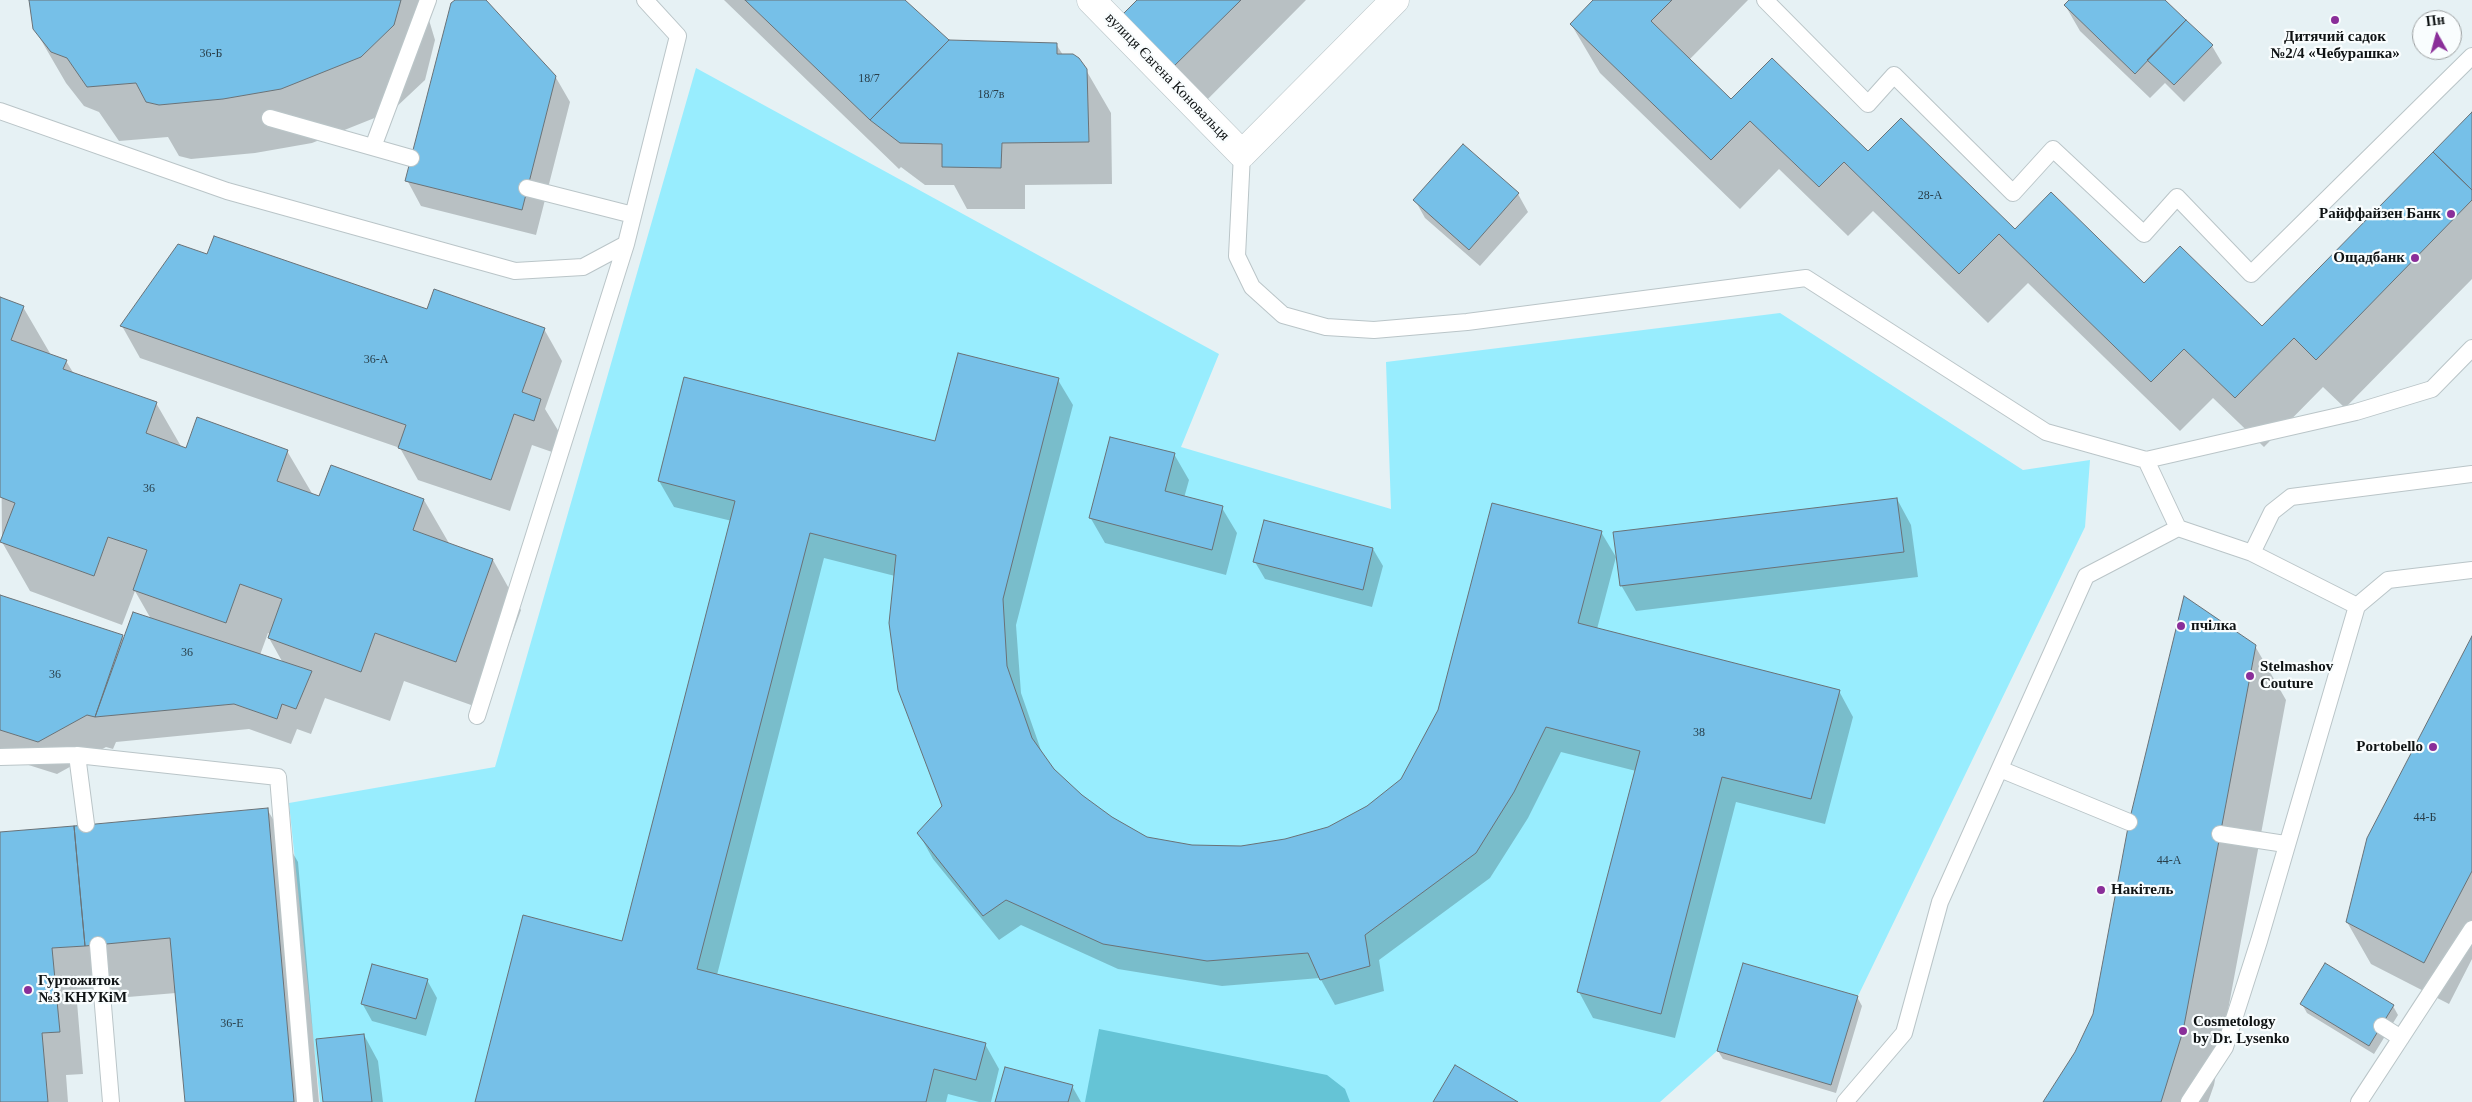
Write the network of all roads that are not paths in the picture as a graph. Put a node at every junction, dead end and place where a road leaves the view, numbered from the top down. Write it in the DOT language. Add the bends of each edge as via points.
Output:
graph roads {
  1 [pos="428,0"];
  2 [pos="645,0"];
  3 [pos="1092,0"];
  4 [pos="1395,0"];
  5 [pos="1764,0"];
  6 [pos="2472,56"];
  7 [pos="0,111"];
  8 [pos="270,118"];
  9 [pos="373,147"];
  10 [pos="1242,154"];
  11 [pos="411,158"];
  12 [pos="528,188"];
  13 [pos="633,215"];
  14 [pos="626,244"];
  15 [pos="2472,348"];
  16 [pos="2146,460"];
  17 [pos="2472,474"];
  18 [pos="2178,528"];
  19 [pos="2252,553"];
  20 [pos="2472,570"];
  21 [pos="2357,606"];
  22 [pos="477,716"];
  23 [pos="77,755"];
  24 [pos="0,757"];
  25 [pos="2000,769"];
  26 [pos="2129,822"];
  27 [pos="86,824"];
  28 [pos="2220,834"];
  29 [pos="2285,844"];
  30 [pos="2472,929"];
  31 [pos="98,945"];
  32 [pos="2382,1026"];
  33 [pos="2401,1038"];
  34 [pos="111,1102"];
  35 [pos="305,1102"];
  36 [pos="1845,1102"];
  37 [pos="2189,1102"];
  38 [pos="2359,1102"];
  1 -- 9 [label="lane"];
  2 -- 13 [label="lane" via="678,36"];
  3 -- 10 [label="street, вулиця Євгена Коновальця"];
  4 -- 10 [label="street"];
  5 -- 6 [label="lane" via="1868,104 1894,75 2013,193 2054,148 2144,234 2177,197 2251,274"];
  7 -- 14 [label="lane" via="227,191 515,271 583,267"];
  8 -- 9 [label="lane"];
  9 -- 11 [label="lane"];
  10 -- 16 [label="lane" via="1237,256 1252,287 1283,315 1326,327 1374,330 1467,322 1806,278 2046,432"];
  12 -- 13 [label="lane"];
  13 -- 14 [label="lane"];
  14 -- 22 [label="lane"];
  15 -- 16 [label="lane" via="2432,389 2356,412"];
  16 -- 18 [label="lane"];
  17 -- 19 [label="lane" via="2291,496 2272,512"];
  18 -- 19 [label="lane"];
  18 -- 25 [label="lane" via="2086,576"];
  19 -- 21 [label="lane"];
  20 -- 21 [label="lane" via="2388,580"];
  21 -- 29 [label="lane"];
  23 -- 24 [label="lane"];
  23 -- 27 [label="lane"];
  23 -- 35 [label="lane" via="278,777"];
  25 -- 26 [label="lane"];
  25 -- 36 [label="lane" via="1940,902 1904,1033"];
  28 -- 29 [label="lane"];
  29 -- 37 [label="lane" via="2259,941 2225,1047"];
  30 -- 33 [label="lane"];
  31 -- 34 [label="lane"];
  32 -- 33 [label="lane"];
  33 -- 38 [label="lane"];
}
